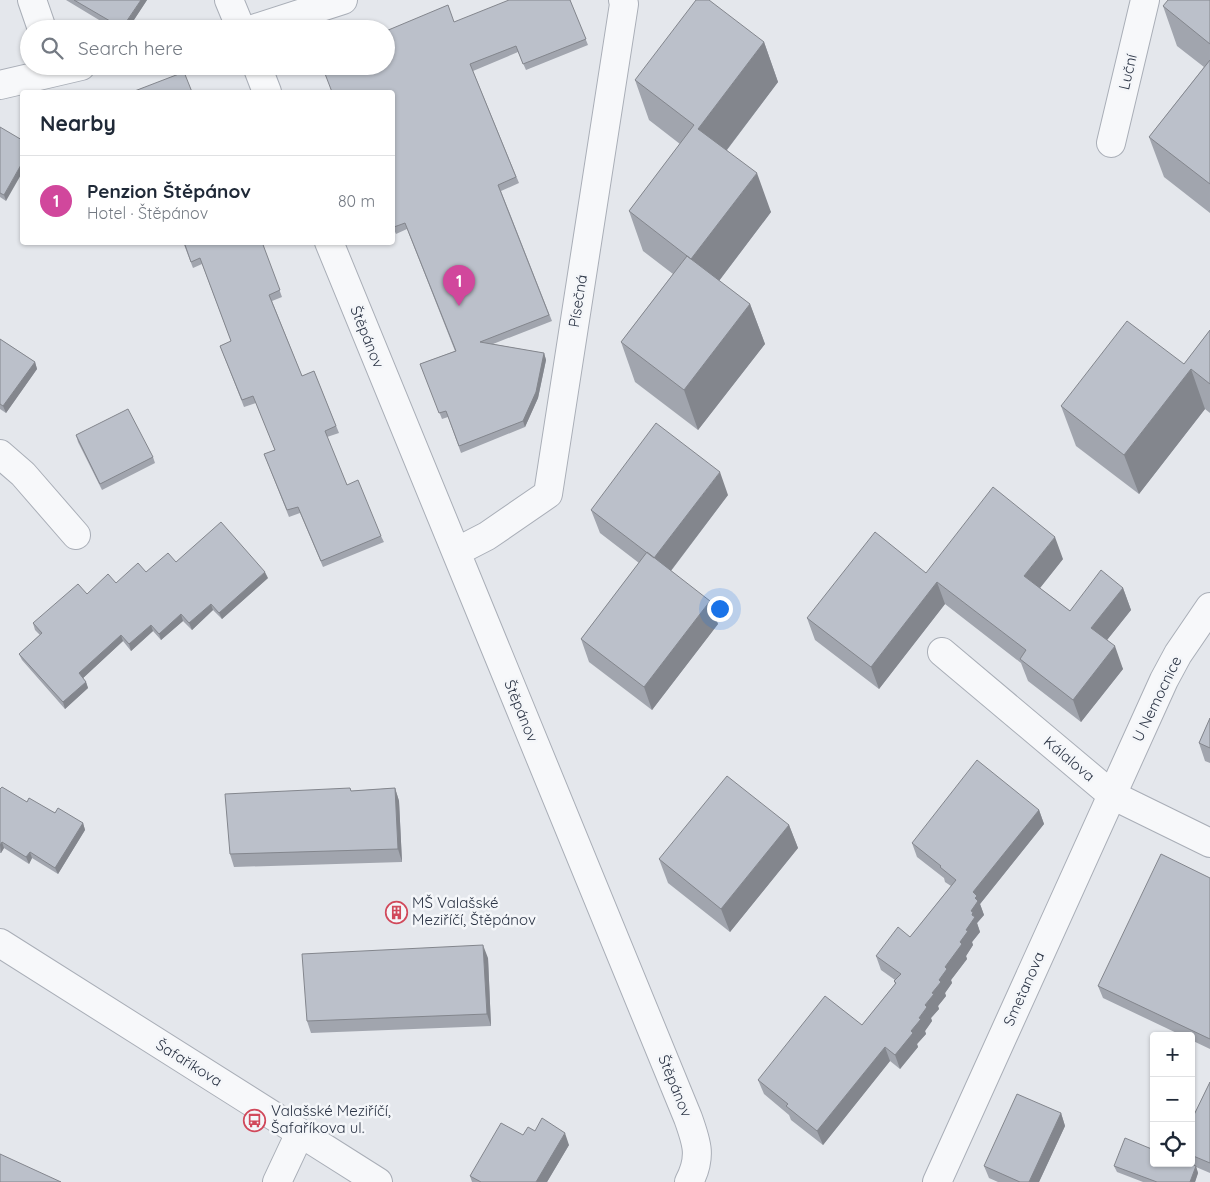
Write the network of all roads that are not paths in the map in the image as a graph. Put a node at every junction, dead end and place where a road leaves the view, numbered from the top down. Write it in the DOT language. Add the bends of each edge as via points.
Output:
graph roads {
  1 [pos="32,0"];
  2 [pos="229,0"];
  3 [pos="343,0"];
  4 [pos="623,0"];
  5 [pos="1145,0"];
  6 [pos="39,20"];
  7 [pos="237,20"];
  8 [pos="281,20"];
  9 [pos="32,75"];
  10 [pos="260,75"];
  11 [pos="0,84"];
  12 [pos="266,90"];
  13 [pos="1111,143"];
  14 [pos="330,245"];
  15 [pos="0,454"];
  16 [pos="76,535"];
  17 [pos="456,552"];
  18 [pos="1210,607"];
  19 [pos="942,652"];
  20 [pos="1112,796"];
  21 [pos="1210,843"];
  22 [pos="0,944"];
  23 [pos="300,1133"];
  24 [pos="276,1182"];
  25 [pos="378,1182"];
  26 [pos="689,1182"];
  27 [pos="937,1182"];
  1 -- 6 [label="street"];
  2 -- 7 [label="street"];
  3 -- 8 [label="street"];
  4 -- 17 [label="street, Písečná" via="548,494 487,536"];
  5 -- 13 [label="street, Luční"];
  9 -- 11 [label="street"];
  10 -- 12 [label="street"];
  14 -- 17 [label="street, Štěpánov"];
  15 -- 16 [label="street" via="23,474"];
  17 -- 26 [label="street, Štěpánov" via="694,1134 698,1156"];
  18 -- 20 [label="street, U Nemocnice" via="1164,680"];
  19 -- 20 [label="street, Kálalova"];
  20 -- 21 [label="street, Kálalova"];
  20 -- 27 [label="street, Smetanova"];
  22 -- 23 [label="street, Šafaříkova"];
  23 -- 24 [label="street"];
  23 -- 25 [label="street, Šafaříkova"];
}
